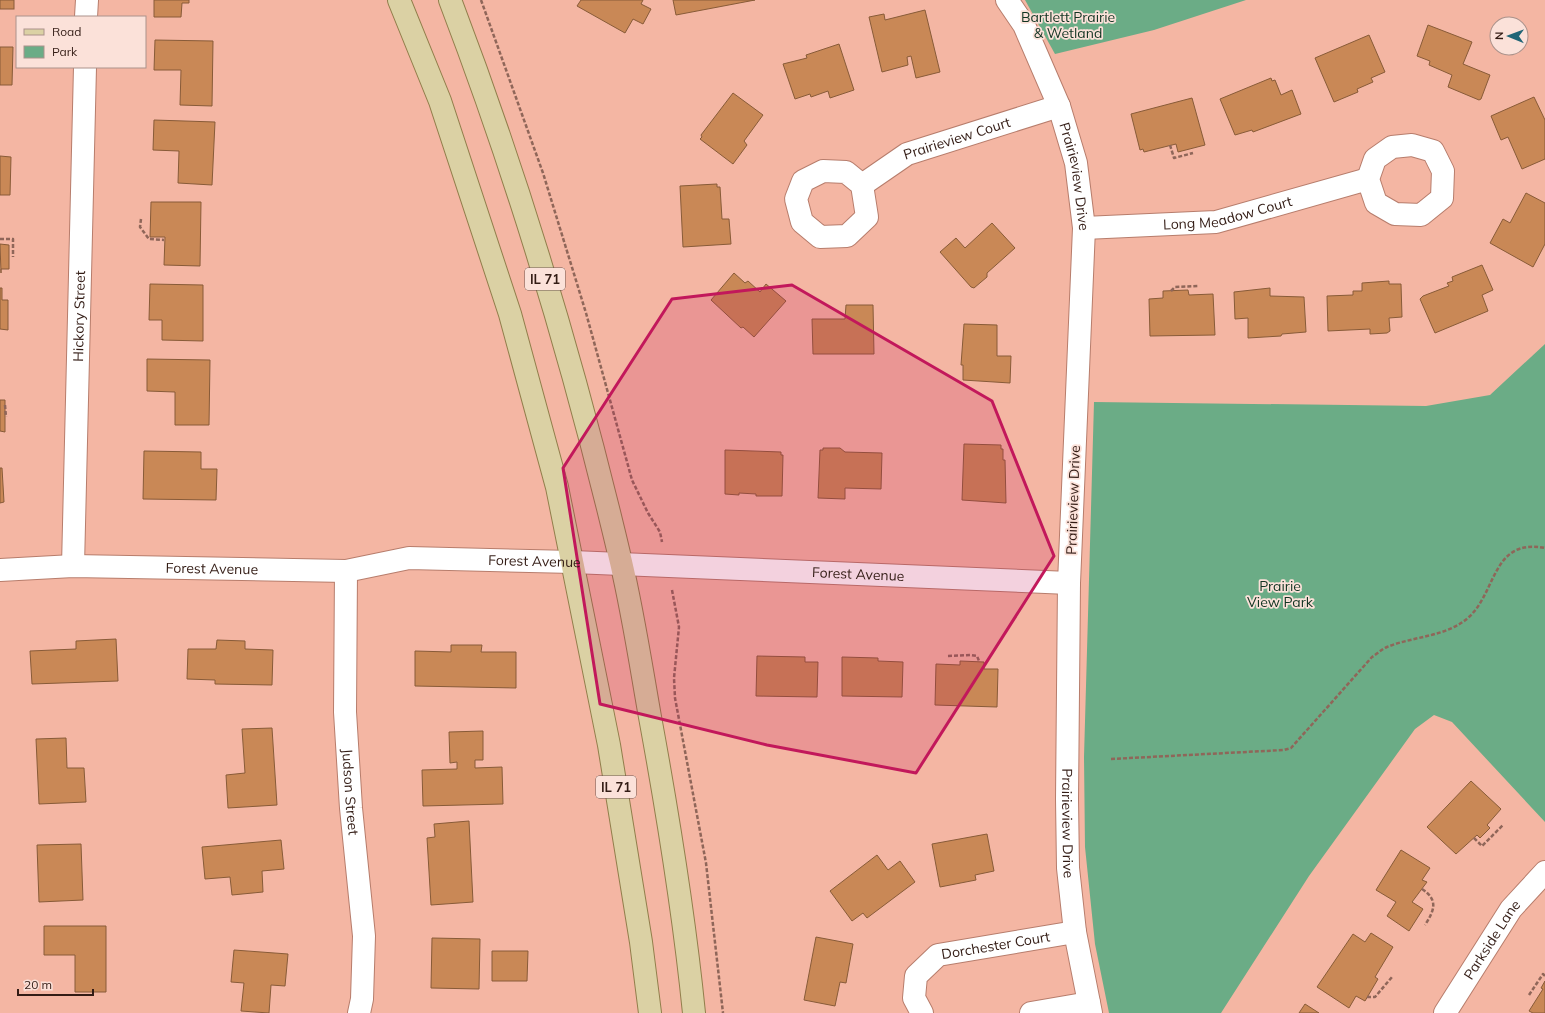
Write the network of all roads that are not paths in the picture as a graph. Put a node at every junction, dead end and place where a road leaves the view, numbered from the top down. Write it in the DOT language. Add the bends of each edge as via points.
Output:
graph roads {
  1 [pos="87,0"];
  2 [pos="399,0"];
  3 [pos="450,0"];
  4 [pos="1007,0"];
  5 [pos="86,16"];
  6 [pos="85,68"];
  7 [pos="1059,106"];
  8 [pos="1368,179"];
  9 [pos="862,185"];
  10 [pos="1084,228"];
  11 [pos="573,562"];
  12 [pos="622,564"];
  13 [pos="73,566"];
  14 [pos="0,570"];
  15 [pos="346,571"];
  16 [pos="1070,583"];
  17 [pos="1545,872"];
  18 [pos="1075,932"];
  19 [pos="1090,1008"];
  20 [pos="359,1013"];
  21 [pos="650,1013"];
  22 [pos="694,1013"];
  23 [pos="922,1013"];
  24 [pos="1031,1013"];
  25 [pos="1445,1013"];
  1 -- 5 [label="street"];
  2 -- 11 [label="main road, IL 71" via="440,101 510,314 557,487"];
  3 -- 12 [label="main road, IL 71" via="487,98 524,208 575,379"];
  4 -- 7 [label="street, Prairieview Drive" via="1024,25"];
  6 -- 13 [label="street, Hickory Street"];
  7 -- 9 [label="street, Prairieview Court" via="907,154"];
  7 -- 10 [label="street, Prairieview Drive" via="1076,163"];
  8 -- 10 [label="street, Long Meadow Court" via="1216,222"];
  10 -- 16 [label="street, Prairieview Drive"];
  11 -- 12 [label="street, Forest Avenue"];
  11 -- 15 [label="street, Forest Avenue" via="409,558"];
  11 -- 21 [label="main road, IL 71" via="609,745"];
  12 -- 16 [label="street, Forest Avenue"];
  12 -- 22 [label="main road, IL 71" via="666,806 689,960"];
  13 -- 14 [label="street, Forest Avenue"];
  13 -- 15 [label="street, Forest Avenue"];
  15 -- 20 [label="street, Judson Street" via="345,712 351,808 364,936 362,999"];
  16 -- 18 [label="street, Prairieview Drive" via="1067,799 1068,868"];
  17 -- 25 [label="street, Parkside Lane" via="1512,909"];
  18 -- 19 [label="street, Prairieview Drive"];
  18 -- 23 [label="street, Dorchester Court" via="938,955 916,976 914,998"];
  19 -- 24 [label="street"];
}
